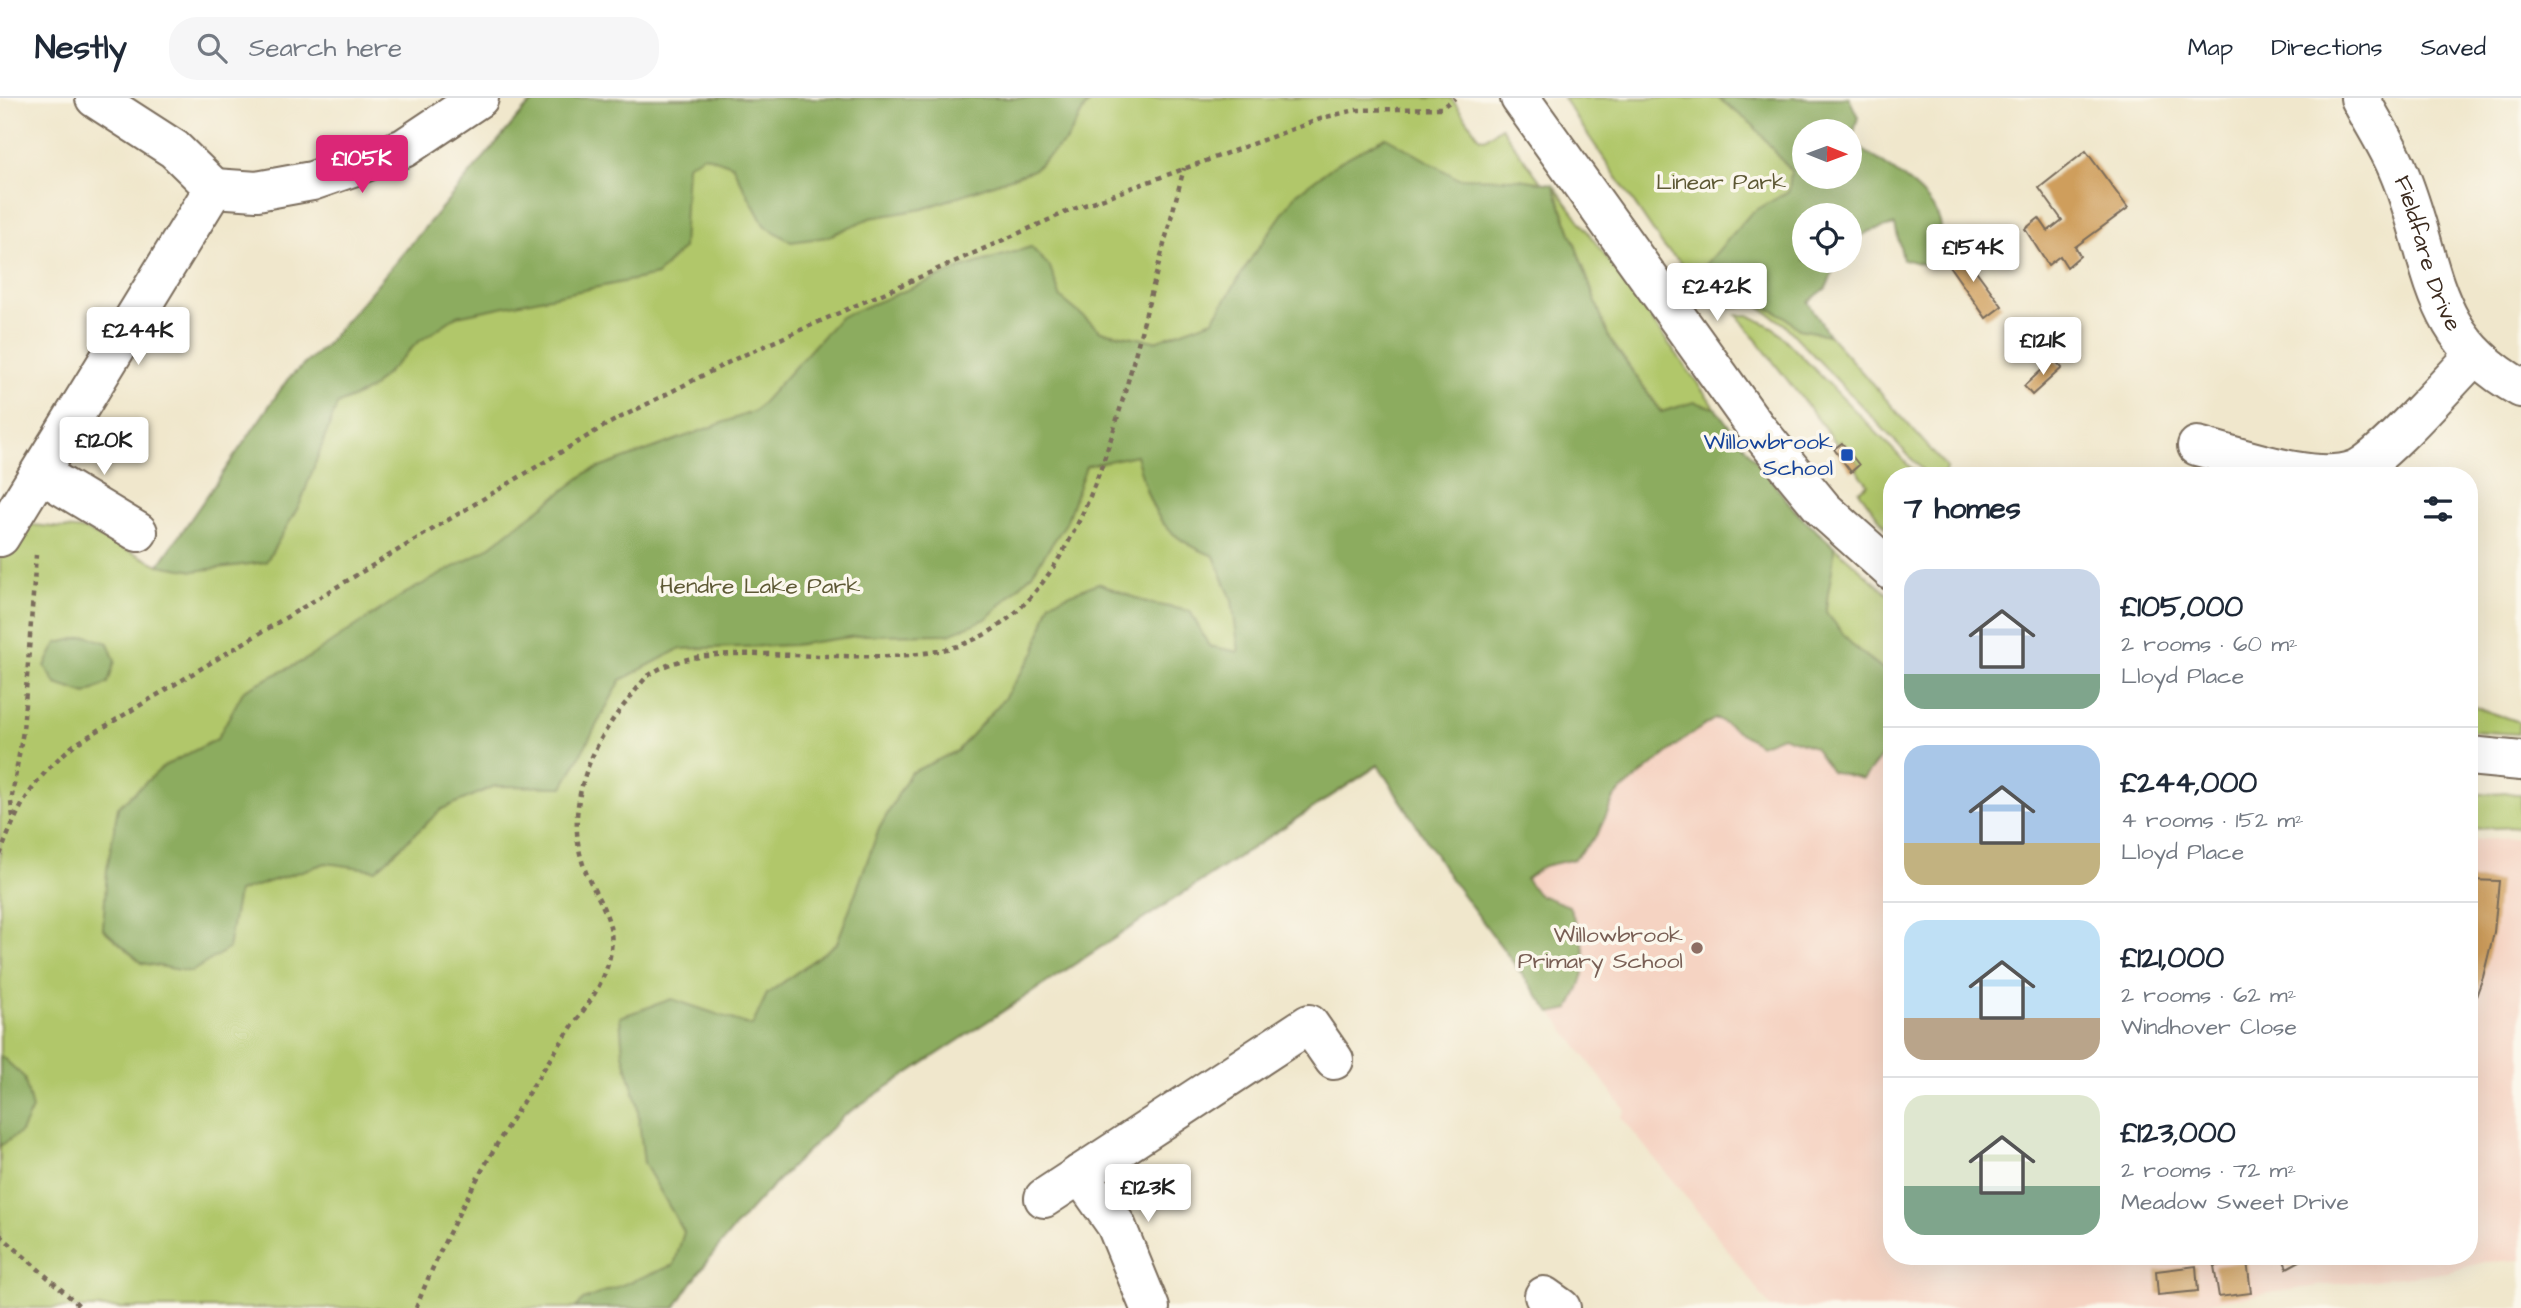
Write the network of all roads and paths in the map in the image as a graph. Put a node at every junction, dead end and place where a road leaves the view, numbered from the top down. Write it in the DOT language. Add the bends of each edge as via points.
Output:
graph roads {
  1 [pos="95,98"];
  2 [pos="479,98"];
  3 [pos="1455,98"];
  4 [pos="1520,98"];
  5 [pos="2360,98"];
  6 [pos="1184,167"];
  7 [pos="214,188"];
  8 [pos="2475,355"];
  9 [pos="2521,388"];
  10 [pos="2197,446"];
  11 [pos="2288,467"];
  12 [pos="2359,467"];
  13 [pos="40,473"];
  14 [pos="17,532"];
  15 [pos="138,532"];
  16 [pos="1883,563"];
  17 [pos="2478,757"];
  18 [pos="2521,761"];
  19 [pos="13,818"];
  20 [pos="0,855"];
  21 [pos="1335,1060"];
  22 [pos="1080,1174"];
  23 [pos="1044,1198"];
  24 [pos="0,1235"];
  25 [pos="82,1308"];
  26 [pos="416,1308"];
  27 [pos="1150,1308"];
  1 -- 7 [label="street" via="174,149"];
  2 -- 7 [label="street" via="404,149 312,181 257,191"];
  3 -- 6 [label="path" via="1441,108 1356,110 1326,117"];
  4 -- 16 [label="street" via="1787,467"];
  5 -- 8 [label="street, Fieldfare Drive" via="2398,169 2436,293"];
  6 -- 19 [label="path" via="1070,210 870,298 735,359 606,425 74,744 49,765"];
  6 -- 26 [label="path" via="1106,457 1072,536 1019,609 988,632 921,655 717,656 678,662 648,676 605,727 581,791 577,831 590,883 612,925 605,978 489,1158"];
  7 -- 13 [label="street"];
  8 -- 9 [label="street, Fieldfare Drive"];
  8 -- 12 [label="street"];
  10 -- 11 [label="street"];
  13 -- 14 [label="street"];
  13 -- 15 [label="street"];
  14 -- 19 [label="path" via="23,731 11,802"];
  17 -- 18 [label="street"];
  19 -- 20 [label="path"];
  21 -- 22 [label="street" via="1309,1024"];
  22 -- 23 [label="street"];
  22 -- 27 [label="street" via="1116,1225"];
  24 -- 25 [label="path"];
}
